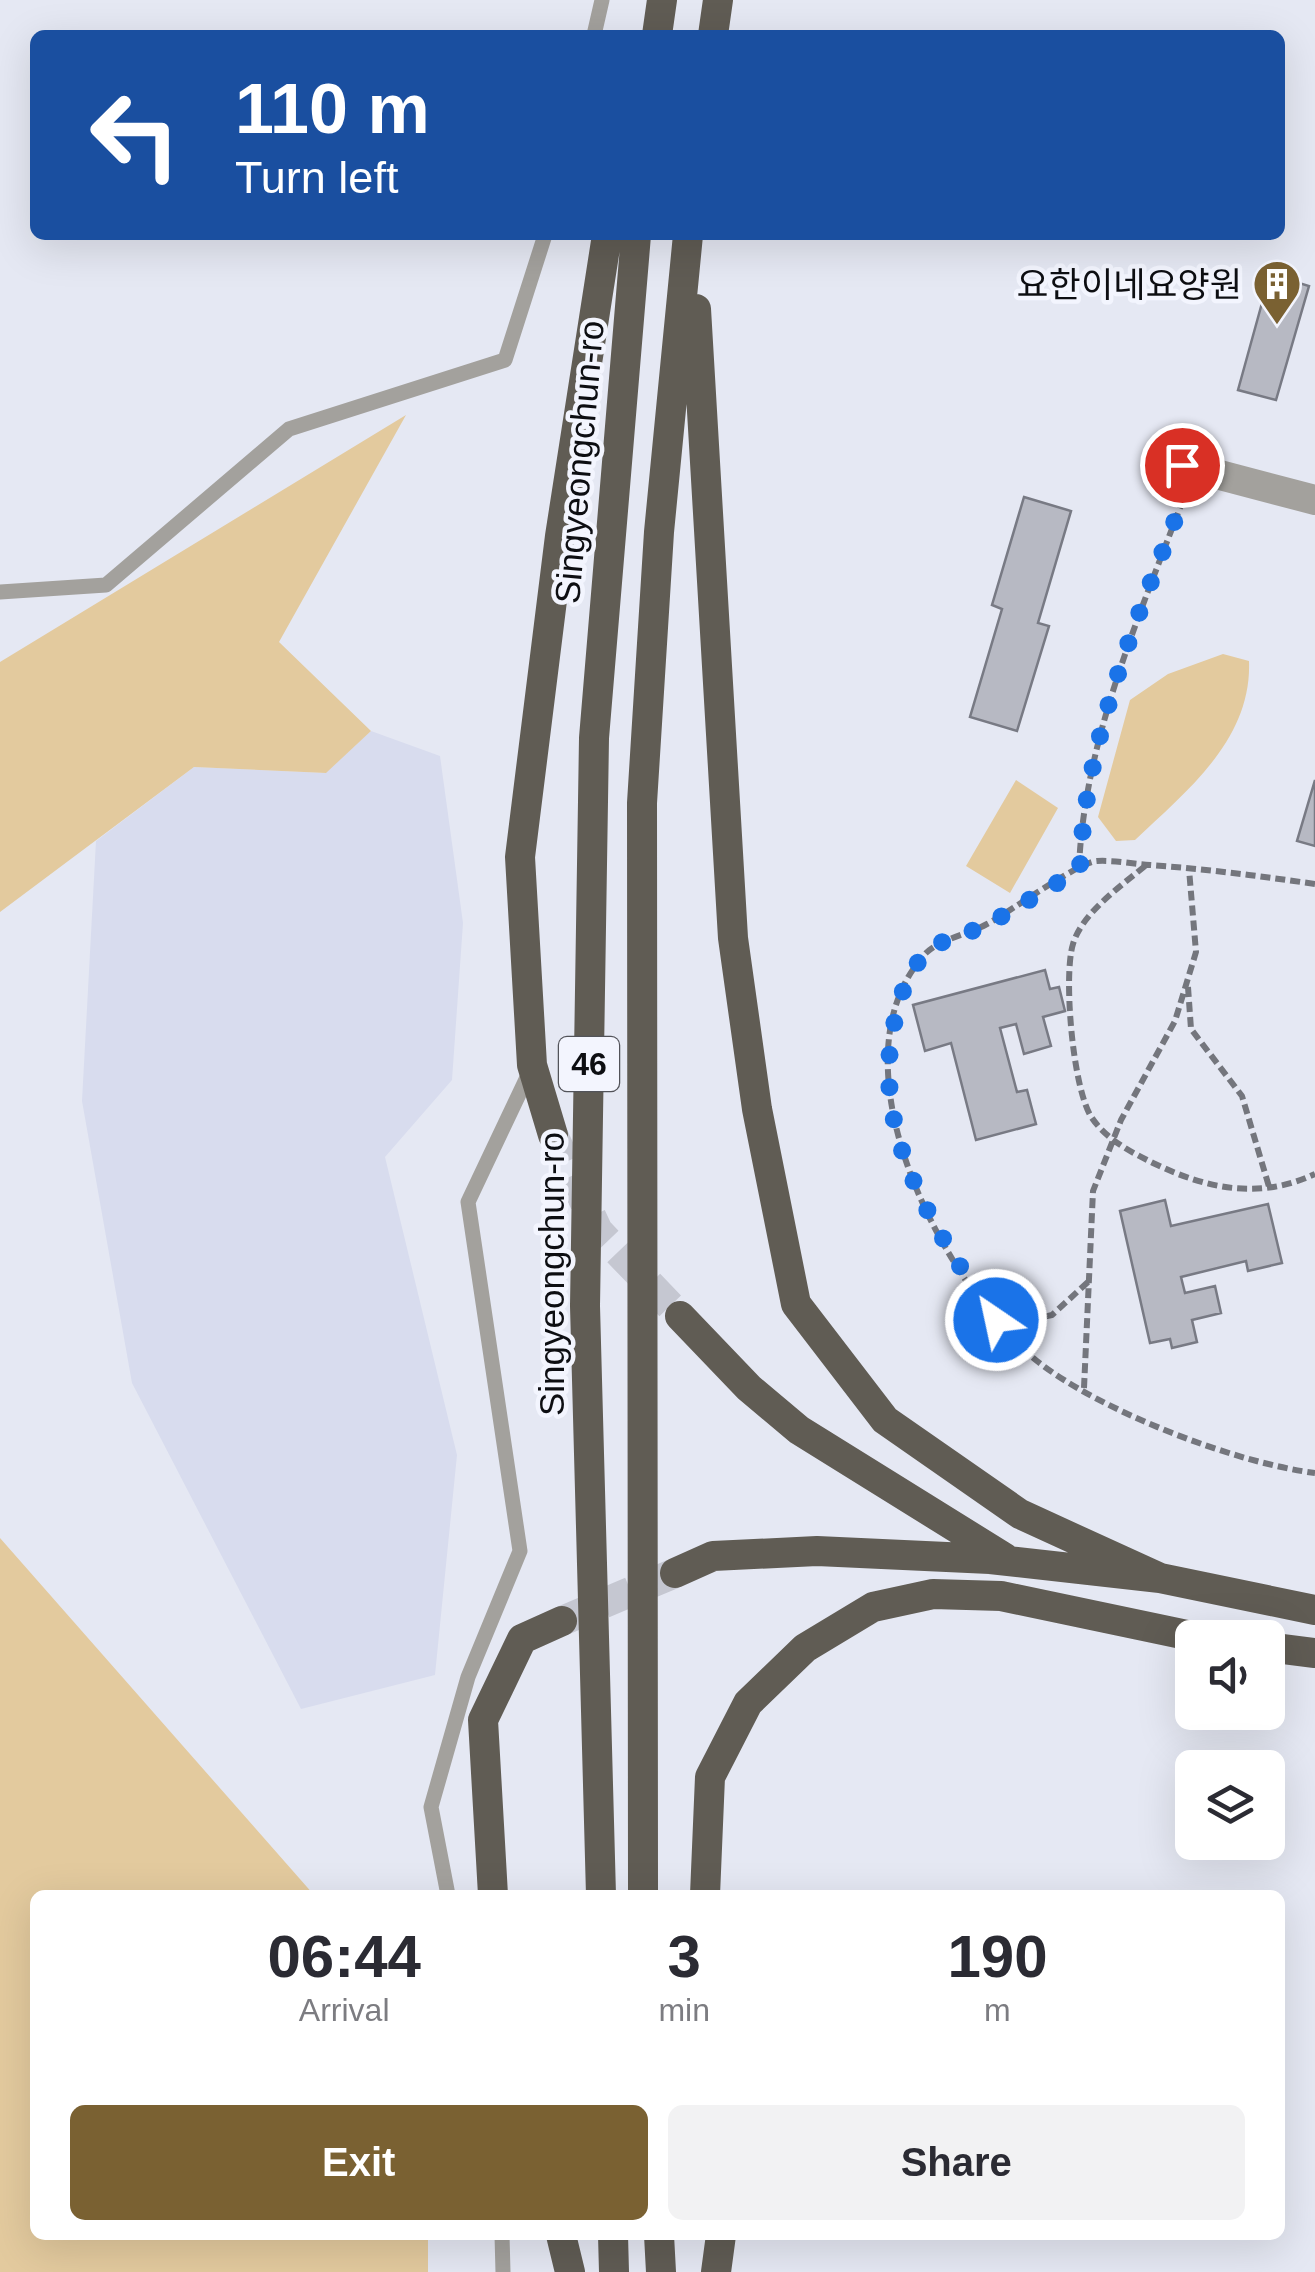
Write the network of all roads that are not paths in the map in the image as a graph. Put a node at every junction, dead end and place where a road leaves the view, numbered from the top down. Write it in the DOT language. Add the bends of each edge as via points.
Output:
graph roads {
  1 [pos="602,0"];
  2 [pos="718,0"];
  3 [pos="595,30"];
  4 [pos="714,30"];
  5 [pos="543,240"];
  6 [pos="605,240"];
  7 [pos="636,240"];
  8 [pos="689,240"];
  9 [pos="689,240"];
  10 [pos="1188,466"];
  11 [pos="1315,500"];
  12 [pos="0,592"];
  13 [pos="532,1065"];
  14 [pos="553,1135"];
  15 [pos="680,1316"];
  16 [pos="1011,1562"];
  17 [pos="675,1572"];
  18 [pos="1160,1578"];
  19 [pos="1315,1610"];
  20 [pos="562,1621"];
  21 [pos="1128,1621"];
  22 [pos="1175,1632"];
  23 [pos="1285,1649"];
  24 [pos="1315,1653"];
  25 [pos="447,1890"];
  26 [pos="493,1890"];
  27 [pos="602,1890"];
  28 [pos="643,1890"];
  29 [pos="706,1890"];
  30 [pos="502,2240"];
  31 [pos="563,2240"];
  32 [pos="613,2240"];
  33 [pos="659,2240"];
  34 [pos="720,2240"];
  35 [pos="503,2272"];
  36 [pos="570,2272"];
  37 [pos="614,2272"];
  38 [pos="661,2272"];
  39 [pos="716,2272"];
  1 -- 3 [label="lane"];
  2 -- 4 [label="highway"];
  5 -- 12 [label="lane" via="505,360 289,429 106,585"];
  6 -- 13 [label="highway" via="520,856"];
  7 -- 27 [label="highway, Singyeongchun-ro / 46" via="594,738 585,1306"];
  8 -- 18 [label="highway" via="733,938 756,1109 796,1304 885,1420 1020,1514"];
  9 -- 28 [label="highway, 46" via="642,803"];
  10 -- 11 [label="street"];
  13 -- 14 [label="highway"];
  13 -- 25 [label="lane" via="468,1202 520,1550 468,1678 431,1807"];
  15 -- 16 [label="highway" via="799,1430"];
  16 -- 17 [label="highway" via="817,1551 713,1556"];
  16 -- 18 [label="highway"];
  16 -- 21 [label="highway"];
  18 -- 19 [label="highway"];
  20 -- 26 [label="highway" via="522,1640 483,1720"];
  21 -- 22 [label="highway"];
  21 -- 29 [label="highway" via="1001,1596 933,1594 872,1607 805,1648 748,1703 710,1777"];
  23 -- 24 [label="highway"];
  30 -- 35 [label="lane"];
  31 -- 36 [label="highway"];
  32 -- 37 [label="highway"];
  33 -- 38 [label="highway"];
  34 -- 39 [label="highway"];
}
